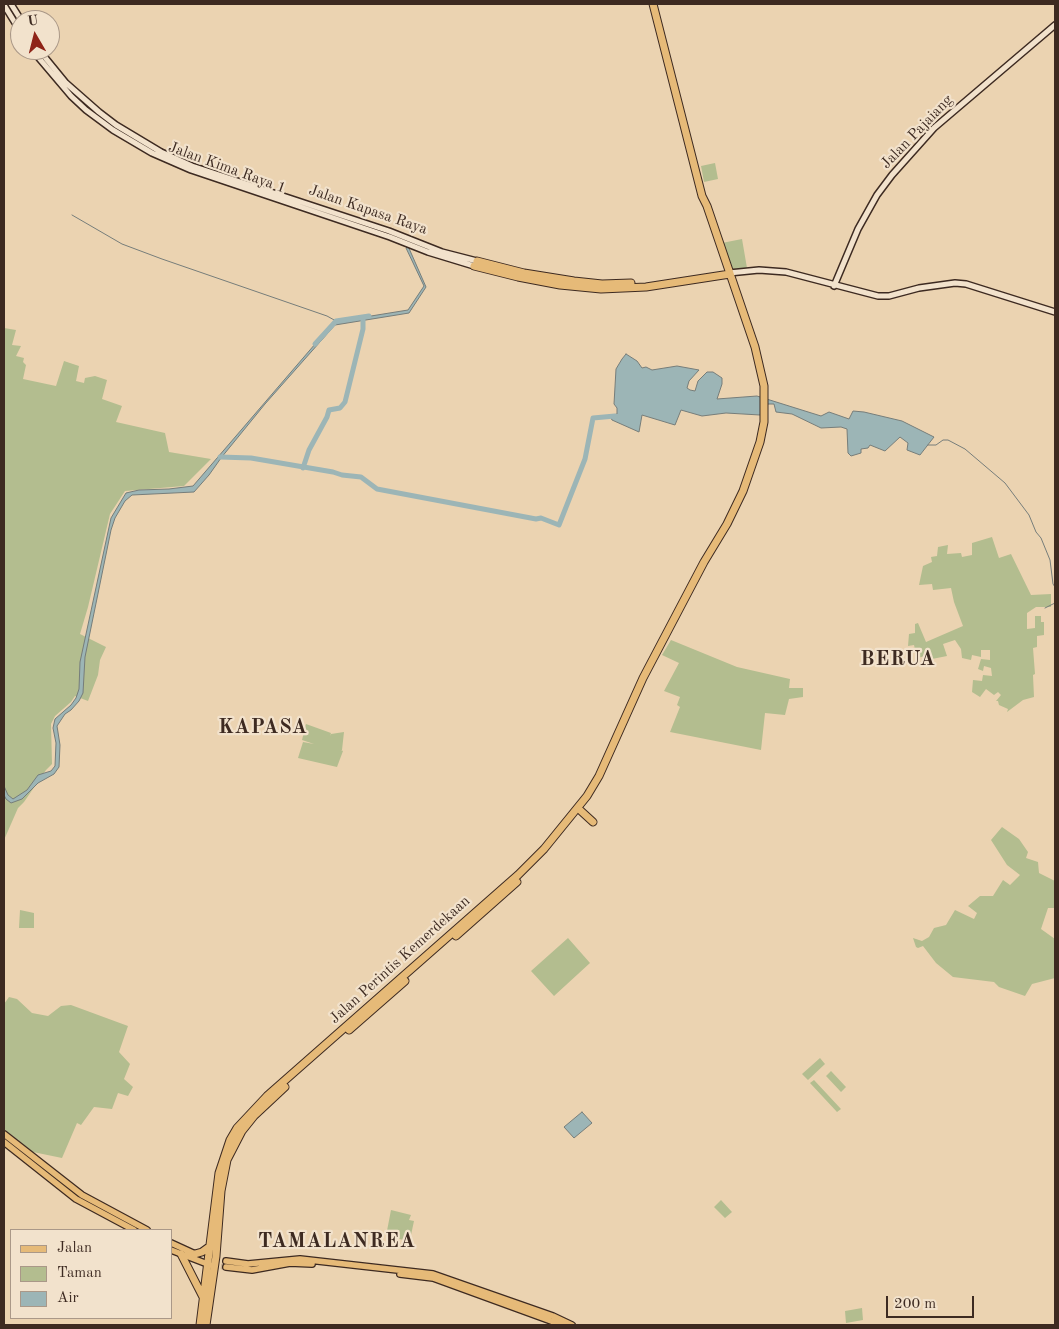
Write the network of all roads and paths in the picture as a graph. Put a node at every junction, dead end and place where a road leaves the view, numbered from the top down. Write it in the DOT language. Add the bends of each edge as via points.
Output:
graph roads {
  1 [pos="653,4"];
  2 [pos="1055,25"];
  3 [pos="40,60"];
  4 [pos="47,60"];
  5 [pos="388,234"];
  6 [pos="476,264"];
  7 [pos="727,273"];
  8 [pos="834,286"];
  9 [pos="1055,312"];
  10 [pos="669,629"];
  11 [pos="581,811"];
  12 [pos="594,822"];
  13 [pos="520,876"];
  14 [pos="316,1056"];
  15 [pos="4,1134"];
  16 [pos="4,1142"];
  17 [pos="132,1229"];
  18 [pos="145,1229"];
  19 [pos="172,1243"];
  20 [pos="209,1247"];
  21 [pos="172,1250"];
  22 [pos="180,1254"];
  23 [pos="195,1254"];
  24 [pos="211,1264"];
  25 [pos="204,1299"];
  26 [pos="503,1301"];
  27 [pos="200,1325"];
  28 [pos="206,1325"];
  29 [pos="562,1325"];
  30 [pos="572,1325"];
  1 -- 7 [label="highway, Jalan Perintis Kemerdekaan" via="703,199"];
  2 -- 8 [label="main road, Jalan Pajaiang" via="934,128 896,169 862,220"];
  3 -- 5 [label="main road, Jalan Kima Raya 1" via="86,110 152,153 191,170"];
  4 -- 5 [label="main road, Jalan Kapasa Raya" via="66,84 95,109 145,144 192,166"];
  5 -- 6 [label="main road, Jalan Kapasa Raya"];
  6 -- 7 [label="highway, Jalan Kapasa Raya" via="573,284 616,286 646,287"];
  7 -- 8 [label="main road" via="771,270"];
  7 -- 10 [label="highway, Jalan Perintis Kemerdekaan" via="763,380 763,430 733,512"];
  8 -- 9 [label="main road" via="882,296 959,283"];
  10 -- 11 [label="highway, Jalan Perintis Kemerdekaan" via="598,785"];
  10 -- 13 [label="highway, Jalan Perintis Kemerdekaan" via="634,696 592,790"];
  11 -- 12 [label="highway"];
  11 -- 13 [label="highway, Jalan Perintis Kemerdekaan"];
  13 -- 14 [label="highway, Jalan Perintis Kemerdekaan"];
  14 -- 20 [label="highway, Jalan Perintis Kemerdekaan" via="267,1096 230,1140 218,1173"];
  14 -- 24 [label="highway, Jalan Perintis Kemerdekaan" via="254,1116 232,1149 223,1175"];
  15 -- 18 [label="main road" via="82,1195"];
  16 -- 17 [label="main road" via="76,1199"];
  19 -- 23 [label="main road"];
  20 -- 23 [label="highway"];
  20 -- 24 [label="highway, Jalan Perintis Kemerdekaan"];
  21 -- 22 [label="main road"];
  22 -- 24 [label="main road"];
  22 -- 25 [label="highway"];
  24 -- 25 [label="highway, Jalan Perintis Kemerdekaan"];
  24 -- 26 [label="main road" via="225,1263 252,1270 300,1261 433,1278"];
  24 -- 28 [label="highway, Jalan Perintis Kemerdekaan"];
  25 -- 27 [label="highway, Jalan Perintis Kemerdekaan"];
  26 -- 29 [label="main road"];
  26 -- 30 [label="main road"];
}
